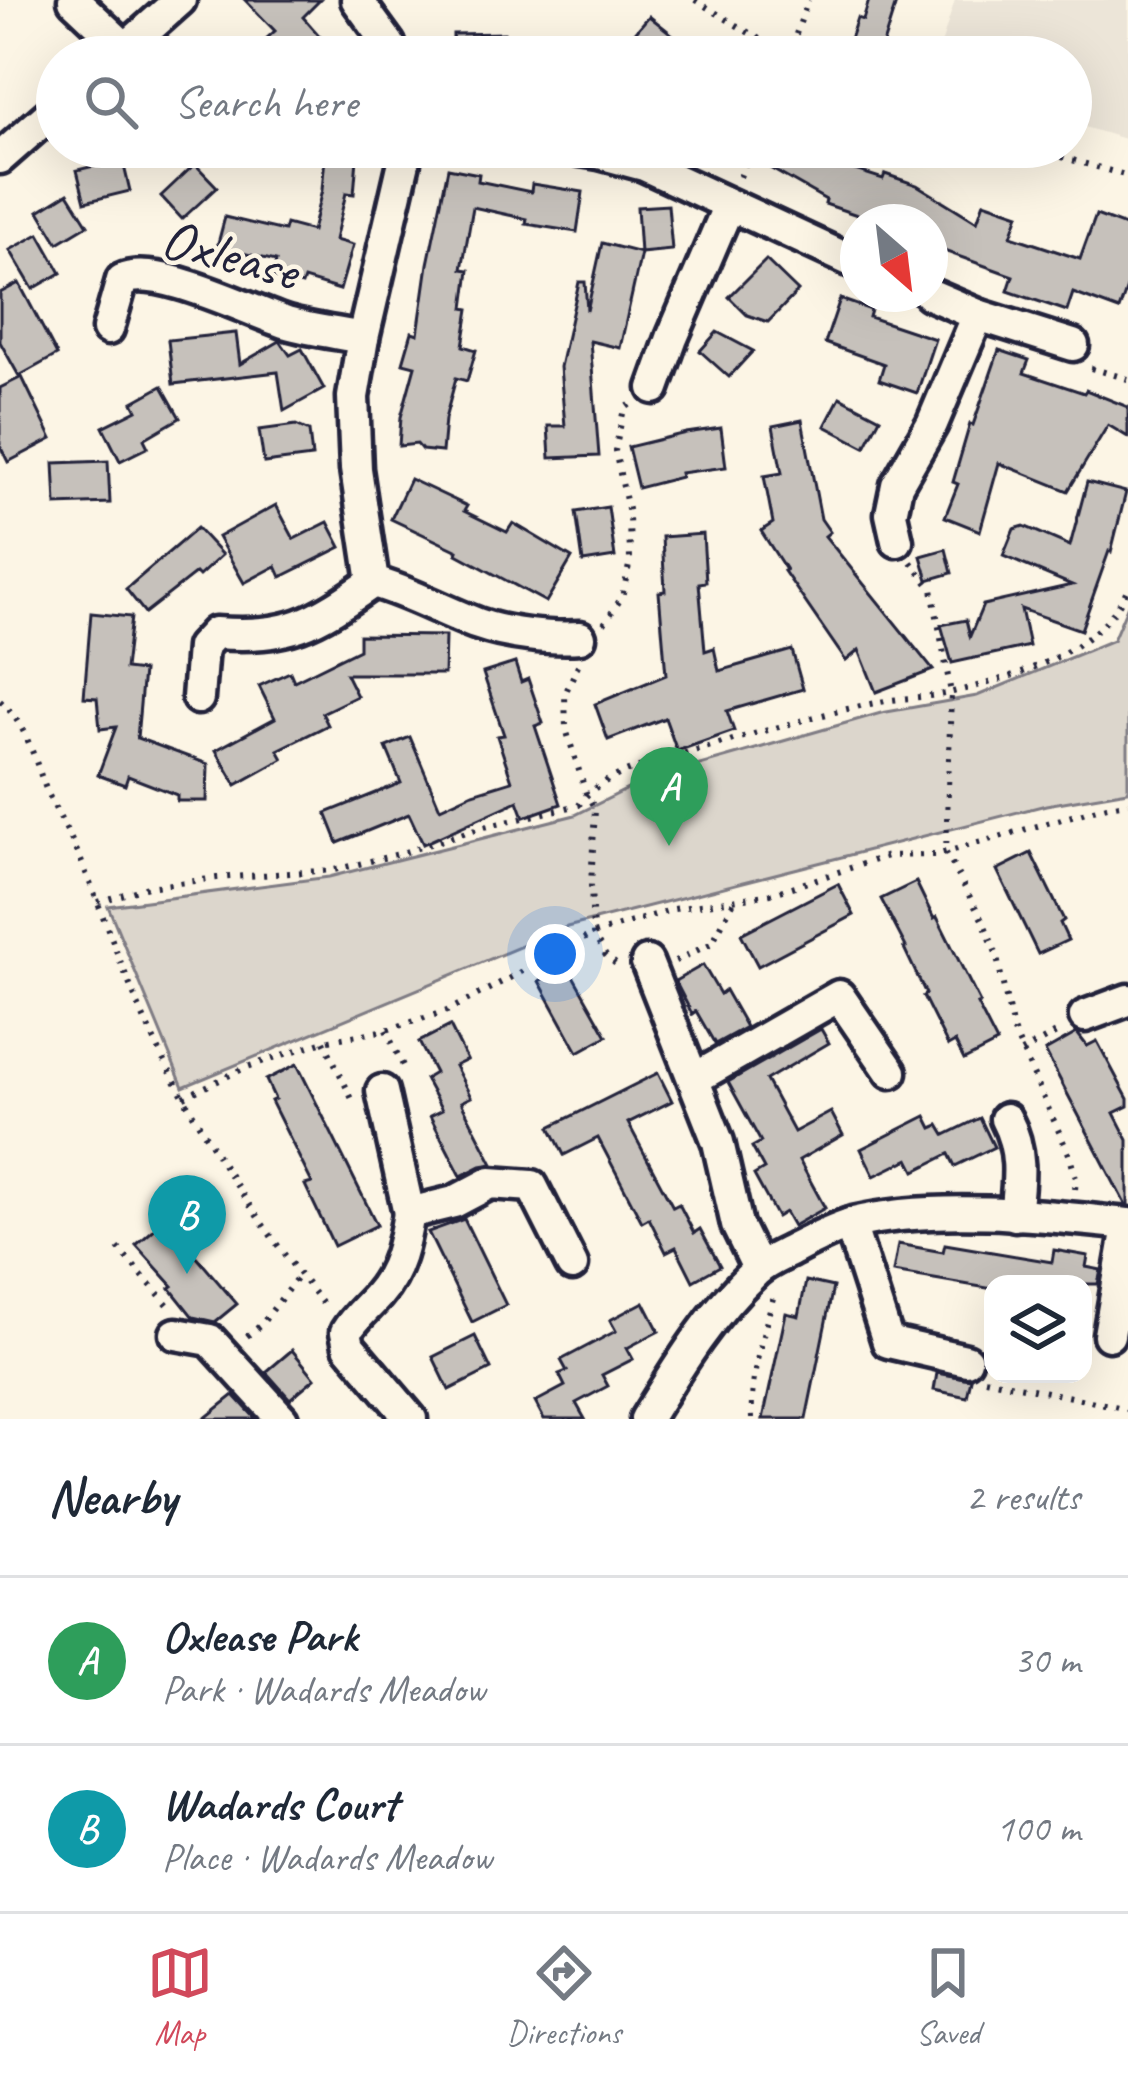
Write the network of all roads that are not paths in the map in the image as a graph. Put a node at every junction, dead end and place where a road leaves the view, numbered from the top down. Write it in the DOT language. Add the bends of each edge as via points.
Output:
graph roads {
  1 [pos="74,0"];
  2 [pos="180,0"];
  3 [pos="357,0"];
  4 [pos="106,36"];
  5 [pos="140,36"];
  6 [pos="382,36"];
  7 [pos="36,127"];
  8 [pos="0,158"];
  9 [pos="403,168"];
  10 [pos="650,168"];
  11 [pos="729,205"];
  12 [pos="840,256"];
  13 [pos="948,302"];
  14 [pos="978,315"];
  15 [pos="108,329"];
  16 [pos="363,338"];
  17 [pos="1073,345"];
  18 [pos="654,388"];
  19 [pos="897,542"];
  20 [pos="374,582"];
  21 [pos="587,642"];
  22 [pos="198,698"];
  23 [pos="647,962"];
  24 [pos="1128,1000"];
  25 [pos="1085,1016"];
  26 [pos="891,1072"];
  27 [pos="694,1079"];
  28 [pos="382,1091"];
  29 [pos="1006,1119"];
  30 [pos="409,1213"];
  31 [pos="1015,1215"];
  32 [pos="850,1224"];
  33 [pos="1128,1225"];
  34 [pos="572,1265"];
  35 [pos="758,1268"];
  36 [pos="176,1334"];
  37 [pos="1109,1335"];
  38 [pos="966,1360"];
  39 [pos="401,1416"];
  40 [pos="282,1419"];
  41 [pos="646,1419"];
  1 -- 4 [label="street"];
  2 -- 5 [label="street"];
  3 -- 6 [label="street"];
  7 -- 8 [label="street"];
  9 -- 16 [label="street, Oxlease"];
  10 -- 11 [label="street"];
  11 -- 12 [label="street"];
  11 -- 18 [label="street"];
  13 -- 14 [label="street"];
  14 -- 17 [label="street"];
  14 -- 19 [label="street" via="897,485"];
  15 -- 16 [label="street, Oxlease" via="122,280 141,276"];
  16 -- 20 [label="street, Oxlease" via="353,397 356,469"];
  20 -- 21 [label="street" via="500,630"];
  20 -- 22 [label="street" via="294,629 215,633 202,647"];
  23 -- 27 [label="street"];
  24 -- 25 [label="street"];
  26 -- 27 [label="street" via="839,996"];
  27 -- 35 [label="street" via="737,1225"];
  28 -- 30 [label="street"];
  29 -- 31 [label="street" via="1020,1160"];
  30 -- 34 [label="street" via="490,1183 532,1186"];
  30 -- 39 [label="street" via="402,1255 346,1332"];
  31 -- 32 [label="street"];
  31 -- 33 [label="street"];
  32 -- 35 [label="street"];
  32 -- 38 [label="street" via="888,1342"];
  33 -- 37 [label="street"];
  35 -- 41 [label="street" via="696,1338"];
  36 -- 40 [label="street" via="210,1340"];
}
